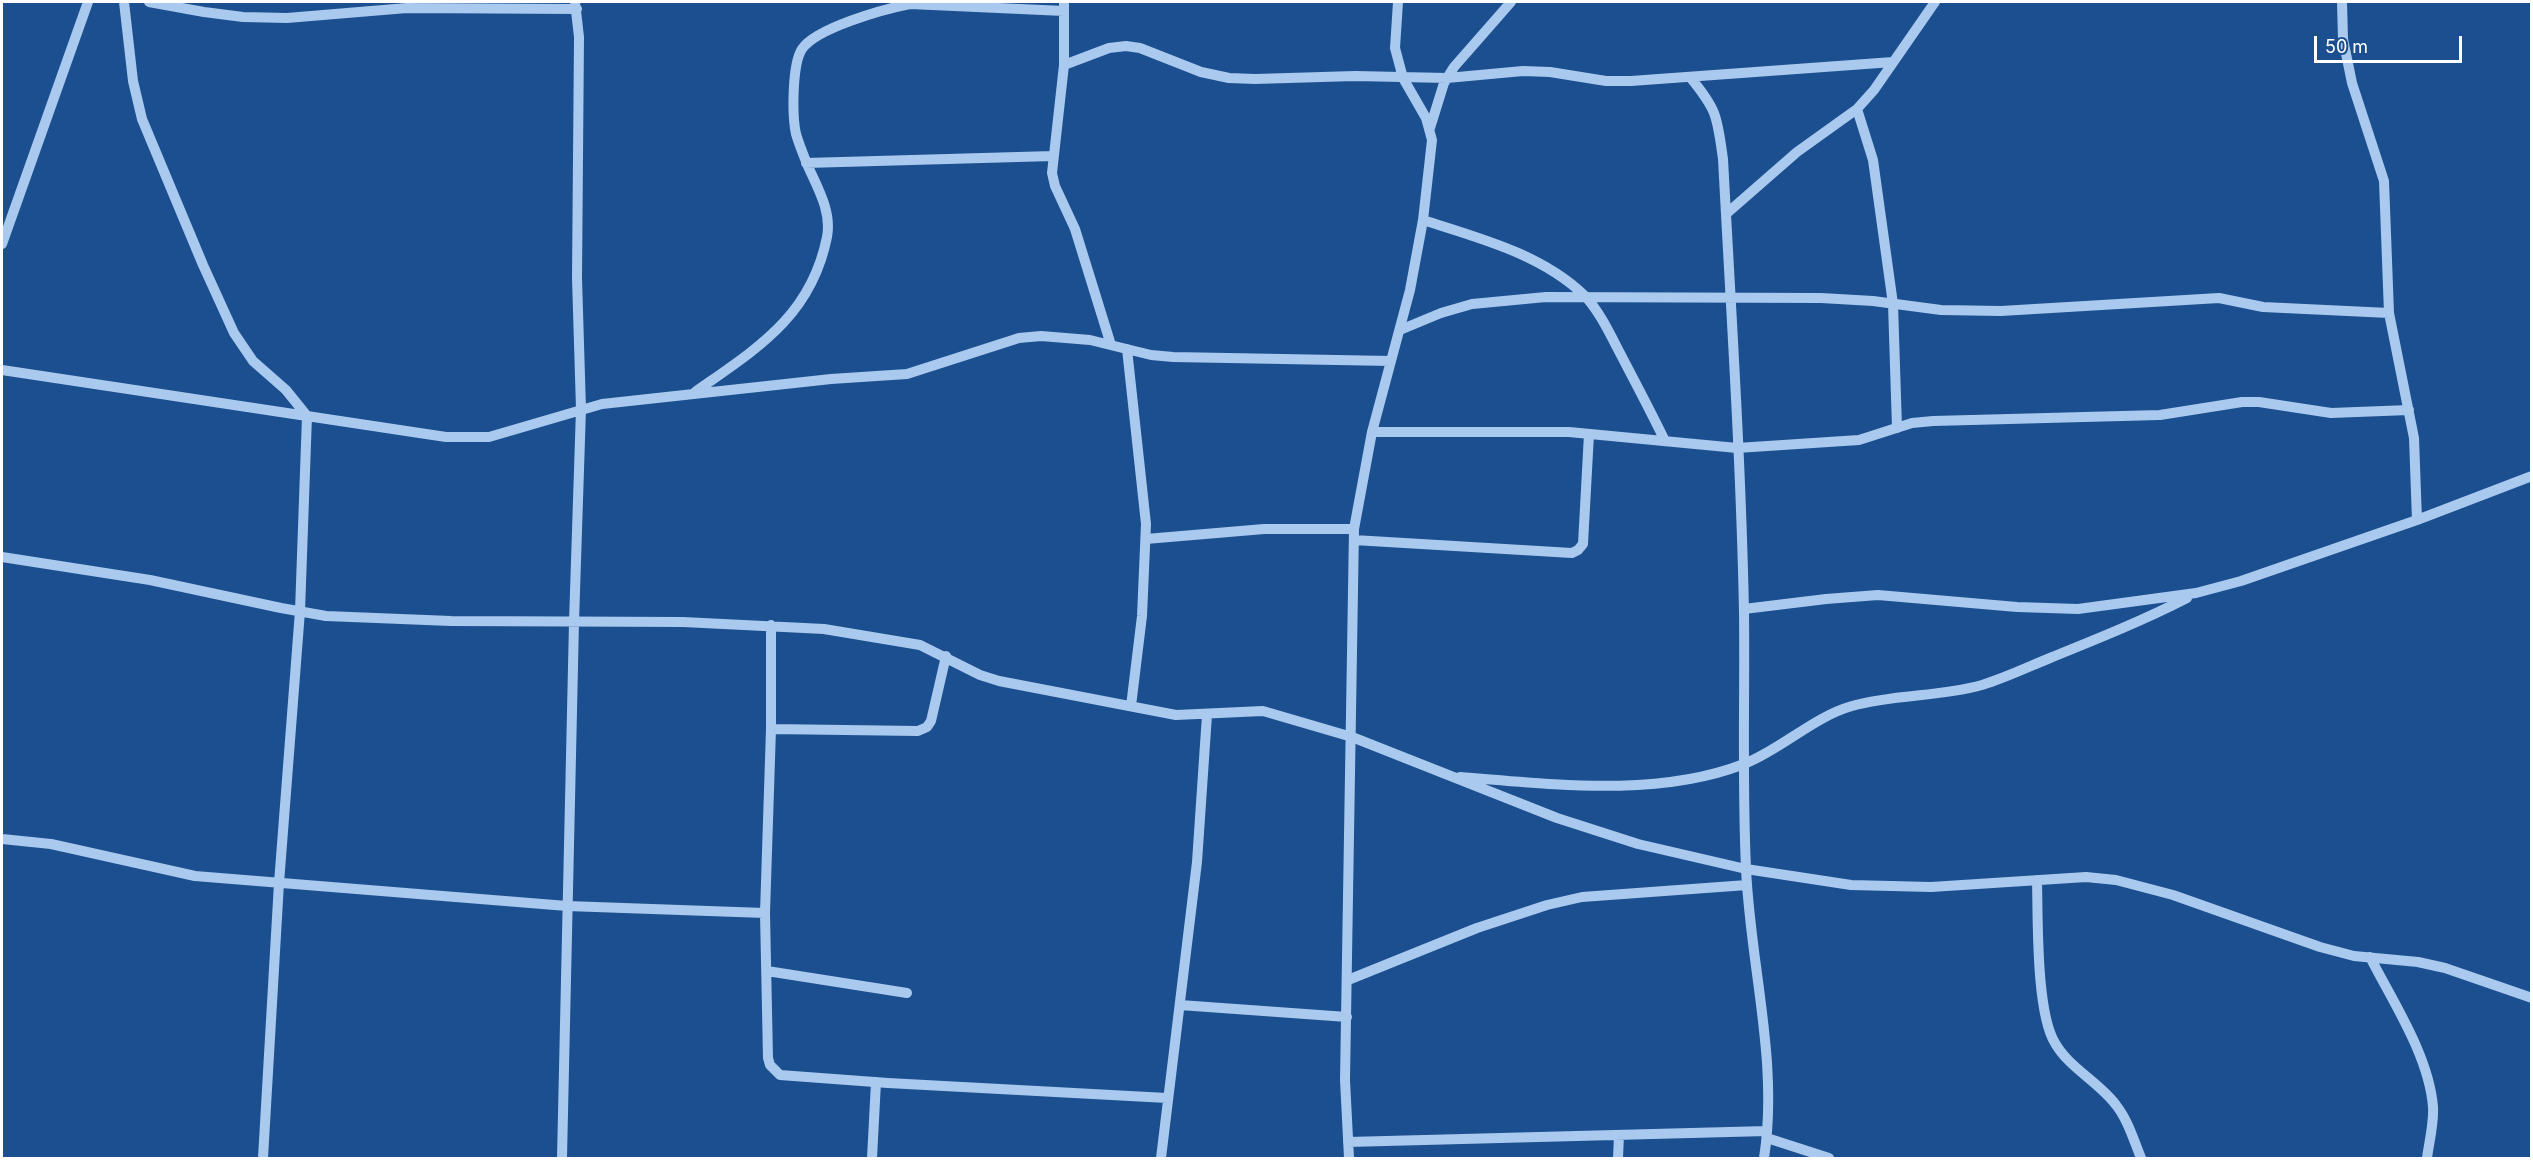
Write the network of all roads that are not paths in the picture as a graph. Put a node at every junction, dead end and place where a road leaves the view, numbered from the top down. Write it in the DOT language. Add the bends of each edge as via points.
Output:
graph roads {
  1 [pos="88,2"];
  2 [pos="124,2"];
  3 [pos="149,2"];
  4 [pos="1398,2"];
  5 [pos="1511,2"];
  6 [pos="1935,2"];
  7 [pos="2342,2"];
  8 [pos="576,5"];
  9 [pos="1064,6"];
  10 [pos="1893,62"];
  11 [pos="1064,65"];
  12 [pos="1690,77"];
  13 [pos="1403,78"];
  14 [pos="1447,78"];
  15 [pos="1857,109"];
  16 [pos="1430,128"];
  17 [pos="1053,156"];
  18 [pos="806,163"];
  19 [pos="1726,214"];
  20 [pos="1424,220"];
  21 [pos="2,244"];
  22 [pos="1586,297"];
  23 [pos="1731,298"];
  24 [pos="1893,304"];
  25 [pos="2389,313"];
  26 [pos="1400,330"];
  27 [pos="1111,345"];
  28 [pos="1126,349"];
  29 [pos="1391,362"];
  30 [pos="2,370"];
  31 [pos="692,394"];
  32 [pos="581,409"];
  33 [pos="2409,410"];
  34 [pos="307,416"];
  35 [pos="1897,428"];
  36 [pos="1372,432"];
  37 [pos="1589,434"];
  38 [pos="1665,441"];
  39 [pos="1737,448"];
  40 [pos="2532,476"];
  41 [pos="2417,520"];
  42 [pos="1354,535"];
  43 [pos="1146,539"];
  44 [pos="2,557"];
  45 [pos="2196,593"];
  46 [pos="1744,609"];
  47 [pos="300,611"];
  48 [pos="574,622"];
  49 [pos="771,625"];
  50 [pos="946,656"];
  51 [pos="1131,706"];
  52 [pos="1207,715"];
  53 [pos="771,729"];
  54 [pos="1352,737"];
  55 [pos="1746,763"];
  56 [pos="1449,776"];
  57 [pos="2,839"];
  58 [pos="1746,869"];
  59 [pos="2037,880"];
  60 [pos="279,883"];
  61 [pos="1747,885"];
  62 [pos="567,906"];
  63 [pos="765,913"];
  64 [pos="2370,957"];
  65 [pos="767,971"];
  66 [pos="1348,980"];
  67 [pos="907,993"];
  68 [pos="2532,998"];
  69 [pos="1180,1005"];
  70 [pos="1347,1017"];
  71 [pos="876,1082"];
  72 [pos="1167,1098"];
  73 [pos="1767,1134"];
  74 [pos="1619,1135"];
  75 [pos="1348,1142"];
  76 [pos="263,1158"];
  77 [pos="562,1158"];
  78 [pos="872,1158"];
  79 [pos="1161,1158"];
  80 [pos="1348,1158"];
  81 [pos="1618,1158"];
  82 [pos="1764,1158"];
  83 [pos="1829,1158"];
  84 [pos="2142,1158"];
  85 [pos="2427,1158"];
  1 -- 21 [label="street"];
  2 -- 34 [label="street" via="133,81 142,119 203,265 234,333 252,361 286,390"];
  3 -- 8 [label="street" via="243,17 287,18 408,8"];
  4 -- 13 [label="street" via="1395,48"];
  5 -- 14 [label="street"];
  6 -- 10 [label="street"];
  7 -- 25 [label="street" via="2343,39 2352,83 2384,181"];
  8 -- 32 [label="street"];
  9 -- 11 [label="street"];
  9 -- 18 [label="street" via="910,4 885,8 814,36 797,57 794,98 796,132"];
  10 -- 12 [label="street"];
  10 -- 15 [label="street"];
  11 -- 13 [label="street" via="1109,48 1126,46 1229,78"];
  11 -- 17 [label="street"];
  12 -- 14 [label="street" via="1606,81 1523,71"];
  12 -- 19 [label="street" via="1717,115"];
  13 -- 14 [label="street"];
  13 -- 16 [label="street"];
  14 -- 16 [label="street"];
  15 -- 19 [label="street" via="1797,153"];
  15 -- 24 [label="street" via="1873,160"];
  16 -- 20 [label="street"];
  17 -- 18 [label="street"];
  17 -- 27 [label="street" via="1055,186 1075,229"];
  18 -- 31 [label="street" via="827,213 827,236 801,301 782,327"];
  19 -- 23 [label="street"];
  20 -- 22 [label="street" via="1540,264"];
  20 -- 26 [label="street"];
  22 -- 23 [label="street"];
  22 -- 26 [label="street" via="1472,304"];
  22 -- 38 [label="street"];
  23 -- 24 [label="street" via="1821,298"];
  23 -- 39 [label="street"];
  24 -- 25 [label="street" via="2001,311 2219,298 2263,307"];
  24 -- 35 [label="street"];
  25 -- 33 [label="street"];
  26 -- 29 [label="street"];
  27 -- 28 [label="street"];
  27 -- 31 [label="street" via="1051,337 1020,338 907,374 831,378"];
  28 -- 29 [label="street" via="1173,357"];
  28 -- 43 [label="street"];
  29 -- 36 [label="street"];
  30 -- 34 [label="street"];
  31 -- 32 [label="street"];
  32 -- 34 [label="street" via="470,438"];
  32 -- 48 [label="street"];
  33 -- 35 [label="street" via="2331,413 2242,402 2160,415 1933,421"];
  33 -- 41 [label="street"];
  34 -- 47 [label="street"];
  35 -- 39 [label="street" via="1859,440"];
  36 -- 37 [label="street"];
  36 -- 42 [label="street"];
  37 -- 38 [label="street"];
  37 -- 42 [label="street" via="1583,543 1572,553"];
  38 -- 39 [label="street"];
  39 -- 46 [label="street"];
  40 -- 41 [label="street"];
  41 -- 45 [label="street"];
  42 -- 43 [label="street" via="1264,529"];
  42 -- 54 [label="street"];
  43 -- 51 [label="street"];
  44 -- 47 [label="street" via="150,580"];
  45 -- 46 [label="street" via="2078,609 1878,595"];
  45 -- 55 [label="street" via="2139,622 1984,684 1943,694 1848,707"];
  46 -- 55 [label="street"];
  47 -- 48 [label="street" via="326,616"];
  47 -- 60 [label="street"];
  48 -- 49 [label="street"];
  48 -- 62 [label="street"];
  49 -- 50 [label="street" via="824,629 920,645"];
  49 -- 53 [label="street"];
  50 -- 51 [label="street" via="999,681"];
  50 -- 53 [label="street" via="931,721 918,731"];
  51 -- 52 [label="street" via="1176,715"];
  52 -- 54 [label="street" via="1263,711"];
  52 -- 69 [label="street" via="1197,862"];
  53 -- 63 [label="street"];
  54 -- 56 [label="street"];
  54 -- 66 [label="street"];
  55 -- 56 [label="street" via="1708,775 1620,785 1568,786"];
  55 -- 58 [label="street"];
  56 -- 58 [label="street" via="1638,844"];
  57 -- 60 [label="street" via="51,844 195,876"];
  58 -- 59 [label="street" via="1851,885 1931,887"];
  58 -- 61 [label="street"];
  59 -- 64 [label="street" via="2115,880 2173,895 2320,947"];
  59 -- 84 [label="street" via="2039,951 2048,1029 2055,1045 2116,1103"];
  60 -- 62 [label="street"];
  60 -- 76 [label="street"];
  61 -- 66 [label="street" via="1582,897 1547,905"];
  61 -- 73 [label="street" via="1765,1035"];
  62 -- 63 [label="street"];
  62 -- 77 [label="street"];
  63 -- 65 [label="street"];
  64 -- 68 [label="street" via="2445,968"];
  64 -- 85 [label="street" via="2419,1053 2429,1083 2433,1109"];
  65 -- 67 [label="street"];
  65 -- 71 [label="street" via="768,1058 774,1071 780,1075"];
  66 -- 70 [label="street"];
  69 -- 70 [label="street"];
  69 -- 72 [label="street"];
  70 -- 75 [label="street"];
  71 -- 72 [label="street"];
  71 -- 78 [label="street"];
  72 -- 79 [label="street"];
  73 -- 74 [label="street"];
  73 -- 82 [label="street"];
  73 -- 83 [label="street"];
  74 -- 75 [label="street"];
  74 -- 81 [label="street"];
  75 -- 80 [label="street"];
}
